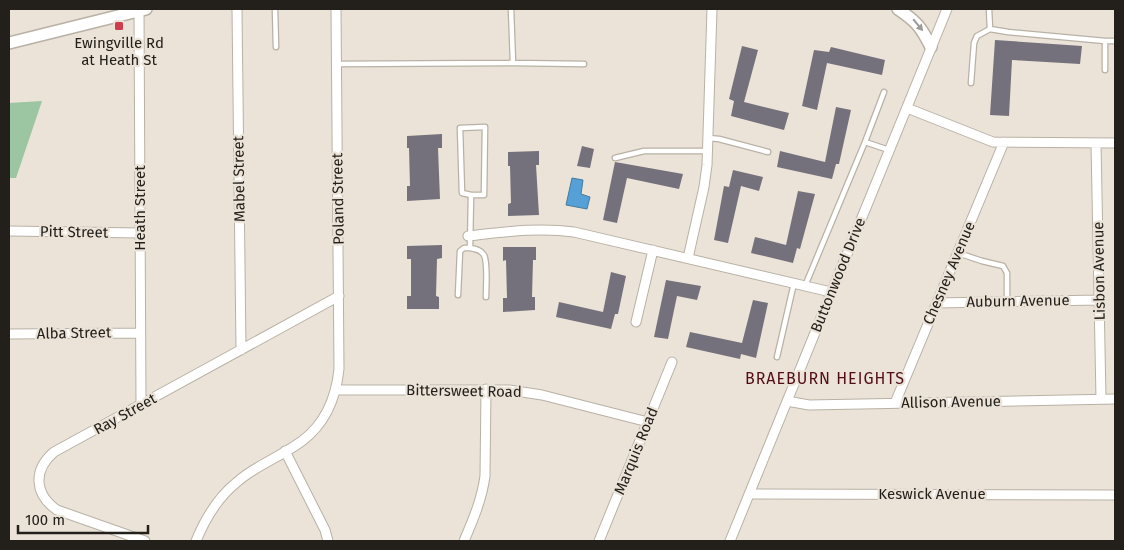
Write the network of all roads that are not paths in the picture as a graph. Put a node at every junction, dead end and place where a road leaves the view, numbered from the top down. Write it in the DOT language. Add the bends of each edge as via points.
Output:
graph roads {
  1 [pos="237,9"];
  2 [pos="275,9"];
  3 [pos="336,9"];
  4 [pos="511,9"];
  5 [pos="712,9"];
  6 [pos="898,9"];
  7 [pos="947,9"];
  8 [pos="989,9"];
  9 [pos="142,10"];
  10 [pos="990,29"];
  11 [pos="1105,41"];
  12 [pos="1115,41"];
  13 [pos="9,42"];
  14 [pos="276,47"];
  15 [pos="931,47"];
  16 [pos="513,63"];
  17 [pos="336,64"];
  18 [pos="584,64"];
  19 [pos="1105,70"];
  20 [pos="971,84"];
  21 [pos="884,92"];
  22 [pos="906,108"];
  23 [pos="708,138"];
  24 [pos="865,142"];
  25 [pos="1004,142"];
  26 [pos="1096,143"];
  27 [pos="1115,143"];
  28 [pos="889,150"];
  29 [pos="708,151"];
  30 [pos="768,152"];
  31 [pos="615,158"];
  32 [pos="471,195"];
  33 [pos="9,231"];
  34 [pos="140,233"];
  35 [pos="470,236"];
  36 [pos="470,248"];
  37 [pos="653,250"];
  38 [pos="958,253"];
  39 [pos="688,258"];
  40 [pos="794,283"];
  41 [pos="805,286"];
  42 [pos="831,292"];
  43 [pos="458,295"];
  44 [pos="339,296"];
  45 [pos="486,296"];
  46 [pos="1099,300"];
  47 [pos="1008,302"];
  48 [pos="937,303"];
  49 [pos="636,322"];
  50 [pos="140,332"];
  51 [pos="9,334"];
  52 [pos="242,350"];
  53 [pos="777,357"];
  54 [pos="672,362"];
  55 [pos="486,389"];
  56 [pos="336,390"];
  57 [pos="1101,399"];
  58 [pos="1115,399"];
  59 [pos="787,401"];
  60 [pos="895,403"];
  61 [pos="141,405"];
  62 [pos="648,422"];
  63 [pos="285,451"];
  64 [pos="749,494"];
  65 [pos="1115,495"];
  66 [pos="145,541"];
  67 [pos="196,541"];
  68 [pos="328,541"];
  69 [pos="464,541"];
  70 [pos="599,541"];
  71 [pos="730,541"];
  1 -- 52 [label="street, Mabel Street"];
  2 -- 14 [label="lane"];
  3 -- 17 [label="street, Poland Street"];
  4 -- 16 [label="lane"];
  5 -- 23 [label="street"];
  6 -- 15 [label="main road, one-way" via="914,20"];
  7 -- 15 [label="street, Buttonwood Drive"];
  8 -- 10 [label="lane"];
  9 -- 13 [label="main road"];
  9 -- 34 [label="street, Heath Street"];
  10 -- 11 [label="lane"];
  10 -- 20 [label="lane" via="978,36 974,44"];
  11 -- 12 [label="lane"];
  11 -- 19 [label="lane"];
  15 -- 22 [label="street, Buttonwood Drive"];
  16 -- 17 [label="lane"];
  16 -- 18 [label="lane"];
  17 -- 44 [label="street, Poland Street"];
  21 -- 24 [label="lane"];
  22 -- 25 [label="street" via="993,142"];
  22 -- 28 [label="street, Buttonwood Drive"];
  23 -- 29 [label="street"];
  23 -- 30 [label="lane"];
  24 -- 28 [label="lane"];
  24 -- 41 [label="lane"];
  25 -- 26 [label="street"];
  25 -- 38 [label="street, Chesney Avenue"];
  26 -- 27 [label="street"];
  26 -- 46 [label="street, Lisbon Avenue"];
  28 -- 42 [label="street, Buttonwood Drive"];
  29 -- 31 [label="lane" via="644,151"];
  29 -- 39 [label="street" via="704,187"];
  32 -- 32 [label="lane" via="462,193 460,128 485,127 484,195"];
  32 -- 35 [label="lane"];
  33 -- 34 [label="street, Pitt Street"];
  34 -- 50 [label="street, Heath Street"];
  35 -- 36 [label="lane"];
  35 -- 37 [label="street" via="556,229"];
  36 -- 43 [label="lane" via="460,251"];
  36 -- 45 [label="lane" via="484,254"];
  37 -- 39 [label="street"];
  37 -- 49 [label="street"];
  38 -- 47 [label="lane" via="1003,266 1007,273"];
  38 -- 48 [label="street, Chesney Avenue"];
  39 -- 40 [label="street"];
  40 -- 41 [label="street"];
  40 -- 53 [label="lane"];
  41 -- 42 [label="street"];
  42 -- 59 [label="street, Buttonwood Drive"];
  44 -- 52 [label="street, Ray Street"];
  44 -- 56 [label="street, Poland Street" via="340,369"];
  46 -- 47 [label="street, Auburn Avenue"];
  46 -- 57 [label="street, Lisbon Avenue"];
  47 -- 48 [label="street, Auburn Avenue"];
  48 -- 60 [label="street, Chesney Avenue"];
  50 -- 51 [label="street, Alba Street"];
  50 -- 61 [label="street, Heath Street"];
  52 -- 61 [label="street, Ray Street"];
  54 -- 62 [label="street, Marquis Road"];
  55 -- 56 [label="street, Bittersweet Road"];
  55 -- 62 [label="street, Bittersweet Road" via="530,393"];
  55 -- 69 [label="street" via="484,489"];
  56 -- 63 [label="street, Poland Street" via="321,422 301,442"];
  57 -- 58 [label="street, Allison Avenue"];
  57 -- 60 [label="street, Allison Avenue"];
  59 -- 60 [label="street, Allison Avenue" via="809,405"];
  59 -- 64 [label="street, Buttonwood Drive"];
  61 -- 66 [label="street, Ray Street" via="54,452 42,466 39,482 44,498 57,510"];
  62 -- 70 [label="street, Marquis Road"];
  63 -- 67 [label="street, Poland Street" via="248,473 222,496 212,508"];
  63 -- 68 [label="street"];
  64 -- 65 [label="street, Keswick Avenue"];
  64 -- 71 [label="street, Buttonwood Drive"];
}
